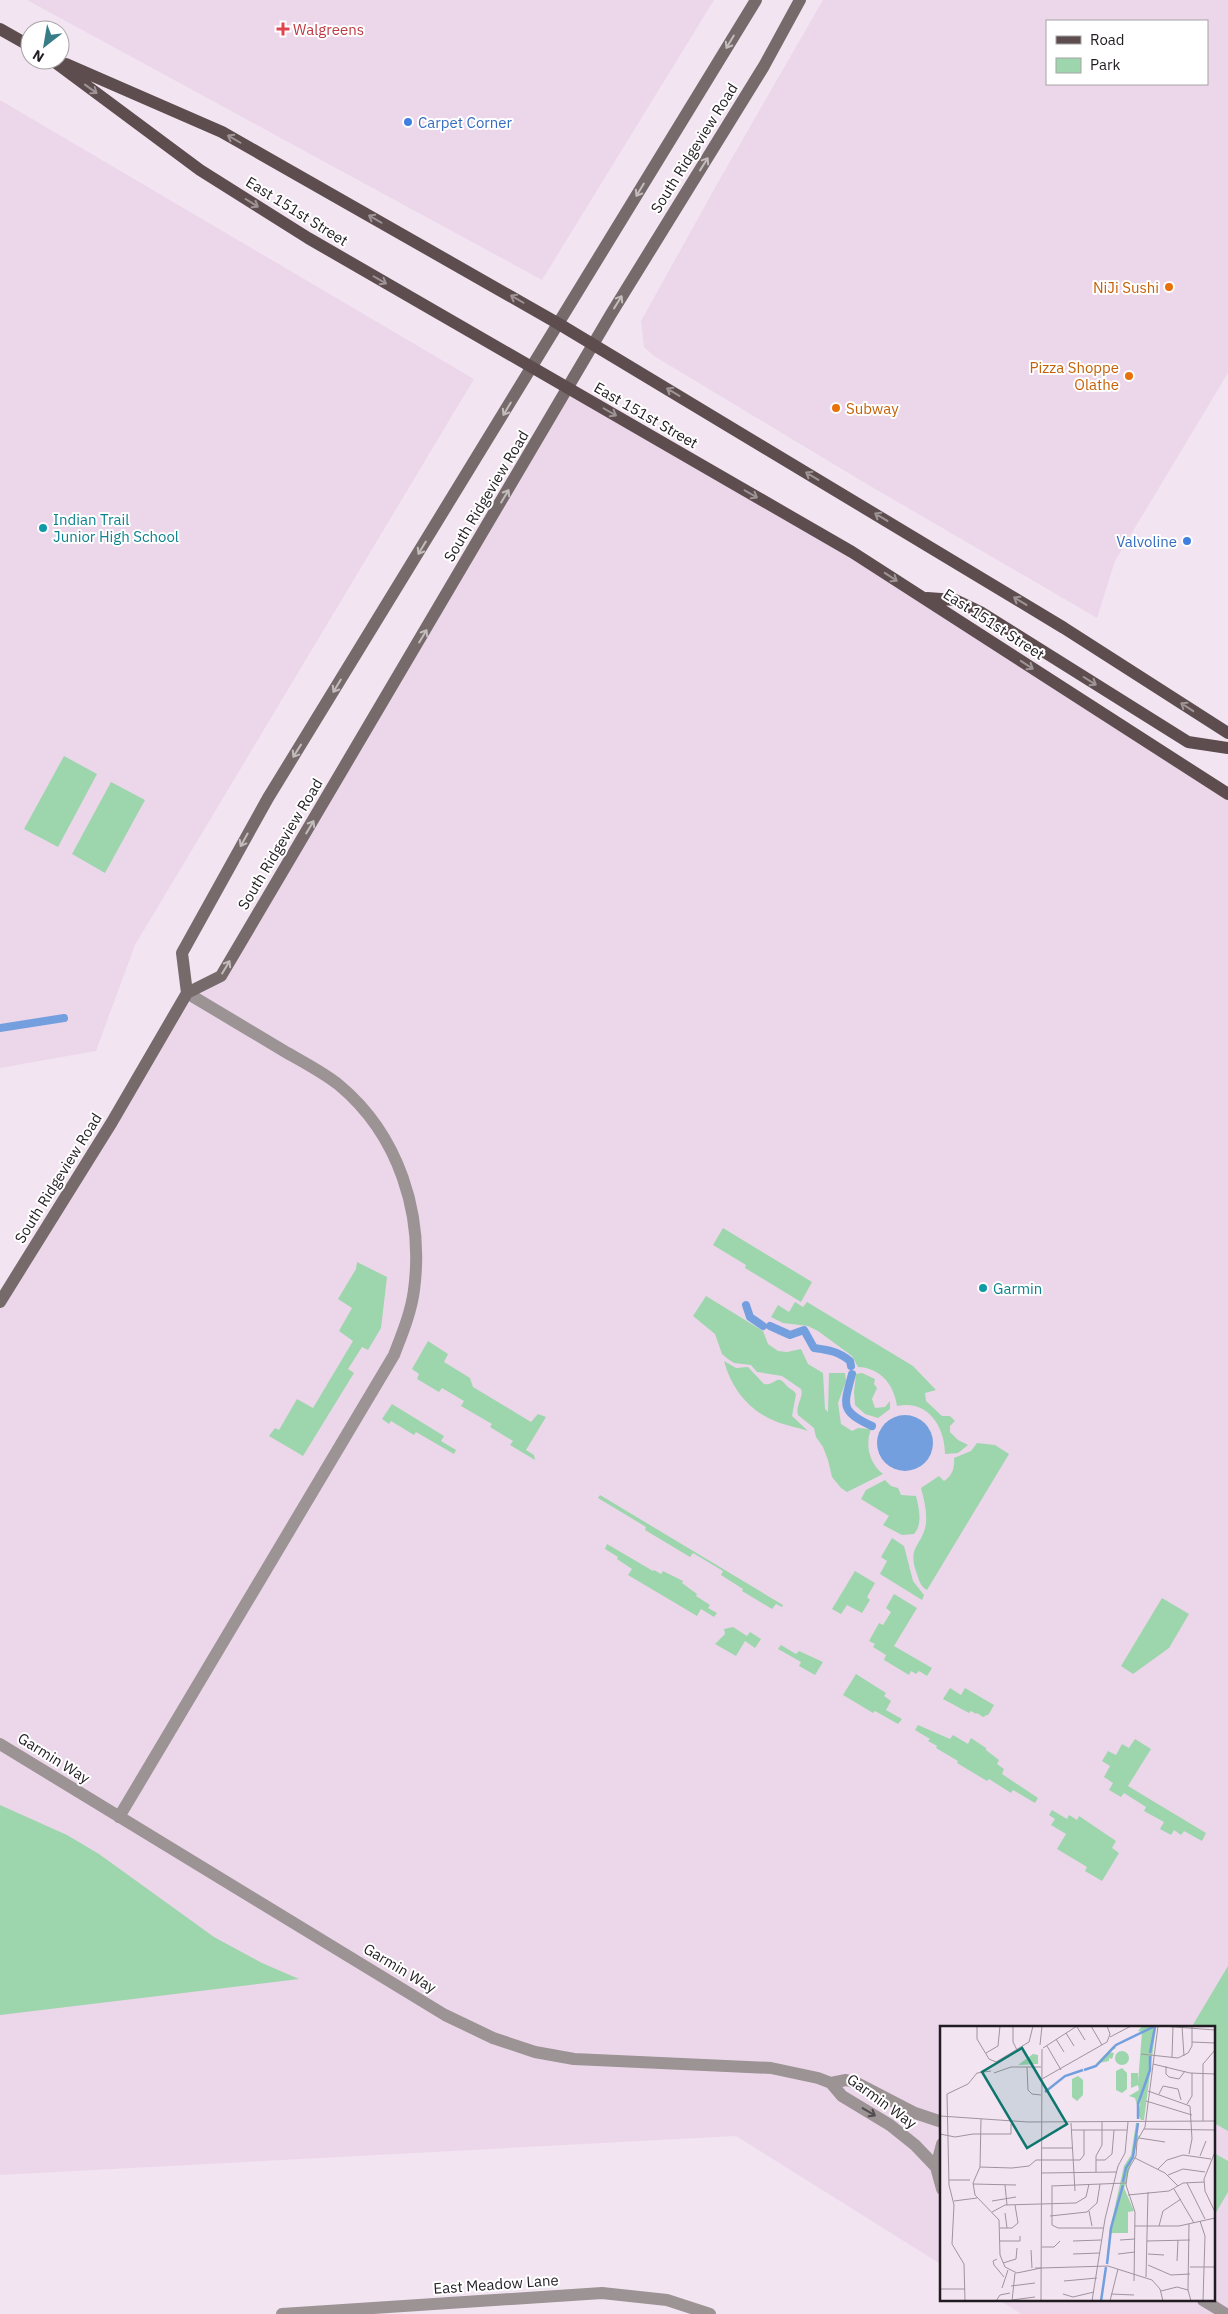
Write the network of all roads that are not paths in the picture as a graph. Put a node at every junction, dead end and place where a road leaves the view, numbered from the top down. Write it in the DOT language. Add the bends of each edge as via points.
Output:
graph roads {
  1 [pos="756,0"];
  2 [pos="800,0"];
  3 [pos="0,29"];
  4 [pos="20,40"];
  5 [pos="70,66"];
  6 [pos="65,70"];
  7 [pos="559,324"];
  8 [pos="594,344"];
  9 [pos="532,367"];
  10 [pos="568,388"];
  11 [pos="924,598"];
  12 [pos="1228,734"];
  13 [pos="1228,748"];
  14 [pos="1228,794"];
  15 [pos="187,993"];
  16 [pos="0,1302"];
  17 [pos="0,1744"];
  18 [pos="119,1817"];
  19 [pos="831,2082"];
  20 [pos="940,2121"];
  21 [pos="940,2152"];
  22 [pos="936,2167"];
  23 [pos="940,2181"];
  24 [pos="1206,2302"];
  25 [pos="282,2314"];
  26 [pos="710,2314"];
  27 [pos="1226,2314"];
  1 -- 7 [label="main road, South Ridgeview Road, one-way"];
  8 -- 2 [label="main road, South Ridgeview Road, one-way" via="764,66"];
  3 -- 4 [label="main road"];
  7 -- 5 [label="main road, East 151st Street, one-way" via="222,132"];
  6 -- 9 [label="main road, East 151st Street, one-way" via="200,170 308,238"];
  7 -- 8 [label="main road, East 151st Street"];
  7 -- 9 [label="main road, South Ridgeview Road"];
  8 -- 10 [label="main road, South Ridgeview Road"];
  12 -- 8 [label="main road, East 151st Street, one-way" via="1064,628"];
  9 -- 10 [label="main road, East 151st Street"];
  9 -- 15 [label="main road, South Ridgeview Road, one-way" via="268,798 185,947 182,953"];
  10 -- 11 [label="main road, East 151st Street, one-way" via="852,552"];
  15 -- 10 [label="main road, South Ridgeview Road, one-way" via="221,976"];
  11 -- 13 [label="main road, one-way" via="955,600 982,613 1188,742"];
  11 -- 14 [label="main road, East 151st Street, one-way"];
  15 -- 16 [label="main road, South Ridgeview Road" via="112,1122"];
  15 -- 18 [label="street" via="338,1084 362,1106 392,1151 408,1191 415,1229 414,1291 394,1355"];
  17 -- 18 [label="street, Garmin Way"];
  18 -- 19 [label="street, Garmin Way" via="445,2015 493,2038 535,2052 574,2059 771,2068"];
  19 -- 20 [label="street, Garmin Way" via="846,2080 857,2083 915,2114"];
  19 -- 22 [label="street, Garmin Way, one-way" via="842,2096 915,2144"];
  21 -- 22 [label="street"];
  22 -- 23 [label="street, Garmin Way"];
  24 -- 27 [label="street"];
  25 -- 26 [label="street, East Meadow Lane" via="602,2293 667,2300"];
}
